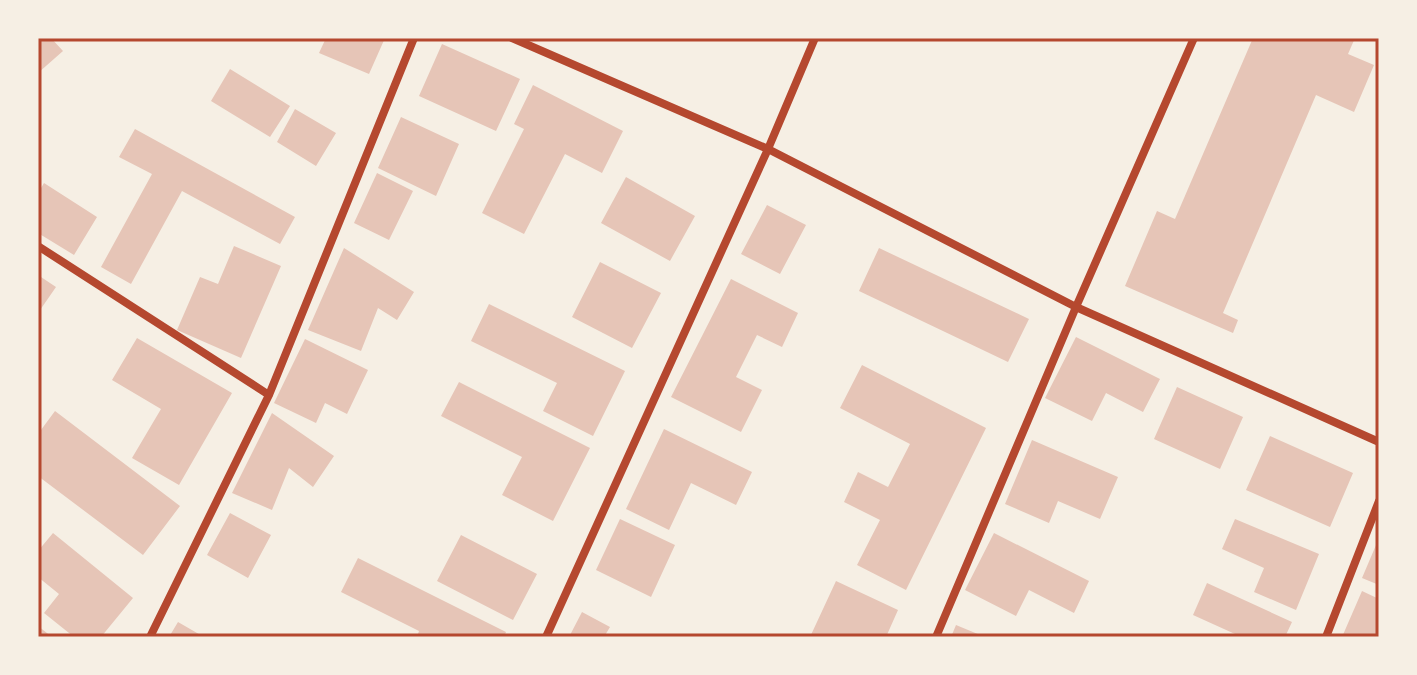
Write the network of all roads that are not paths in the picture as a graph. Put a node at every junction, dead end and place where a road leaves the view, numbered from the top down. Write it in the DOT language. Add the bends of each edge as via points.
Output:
graph roads {
  1 [pos="414,38"];
  2 [pos="512,38"];
  3 [pos="815,38"];
  4 [pos="1194,38"];
  5 [pos="768,149"];
  6 [pos="38,246"];
  7 [pos="1076,307"];
  8 [pos="269,395"];
  9 [pos="1379,442"];
  10 [pos="1379,501"];
  11 [pos="150,637"];
  12 [pos="546,637"];
  13 [pos="936,637"];
  14 [pos="1326,637"];
  1 -- 8 [label="street"];
  2 -- 5 [label="street"];
  3 -- 5 [label="street"];
  4 -- 7 [label="street"];
  5 -- 7 [label="street"];
  5 -- 12 [label="street"];
  6 -- 8 [label="street"];
  7 -- 9 [label="street"];
  7 -- 13 [label="street"];
  8 -- 11 [label="street"];
  10 -- 14 [label="street"];
}
